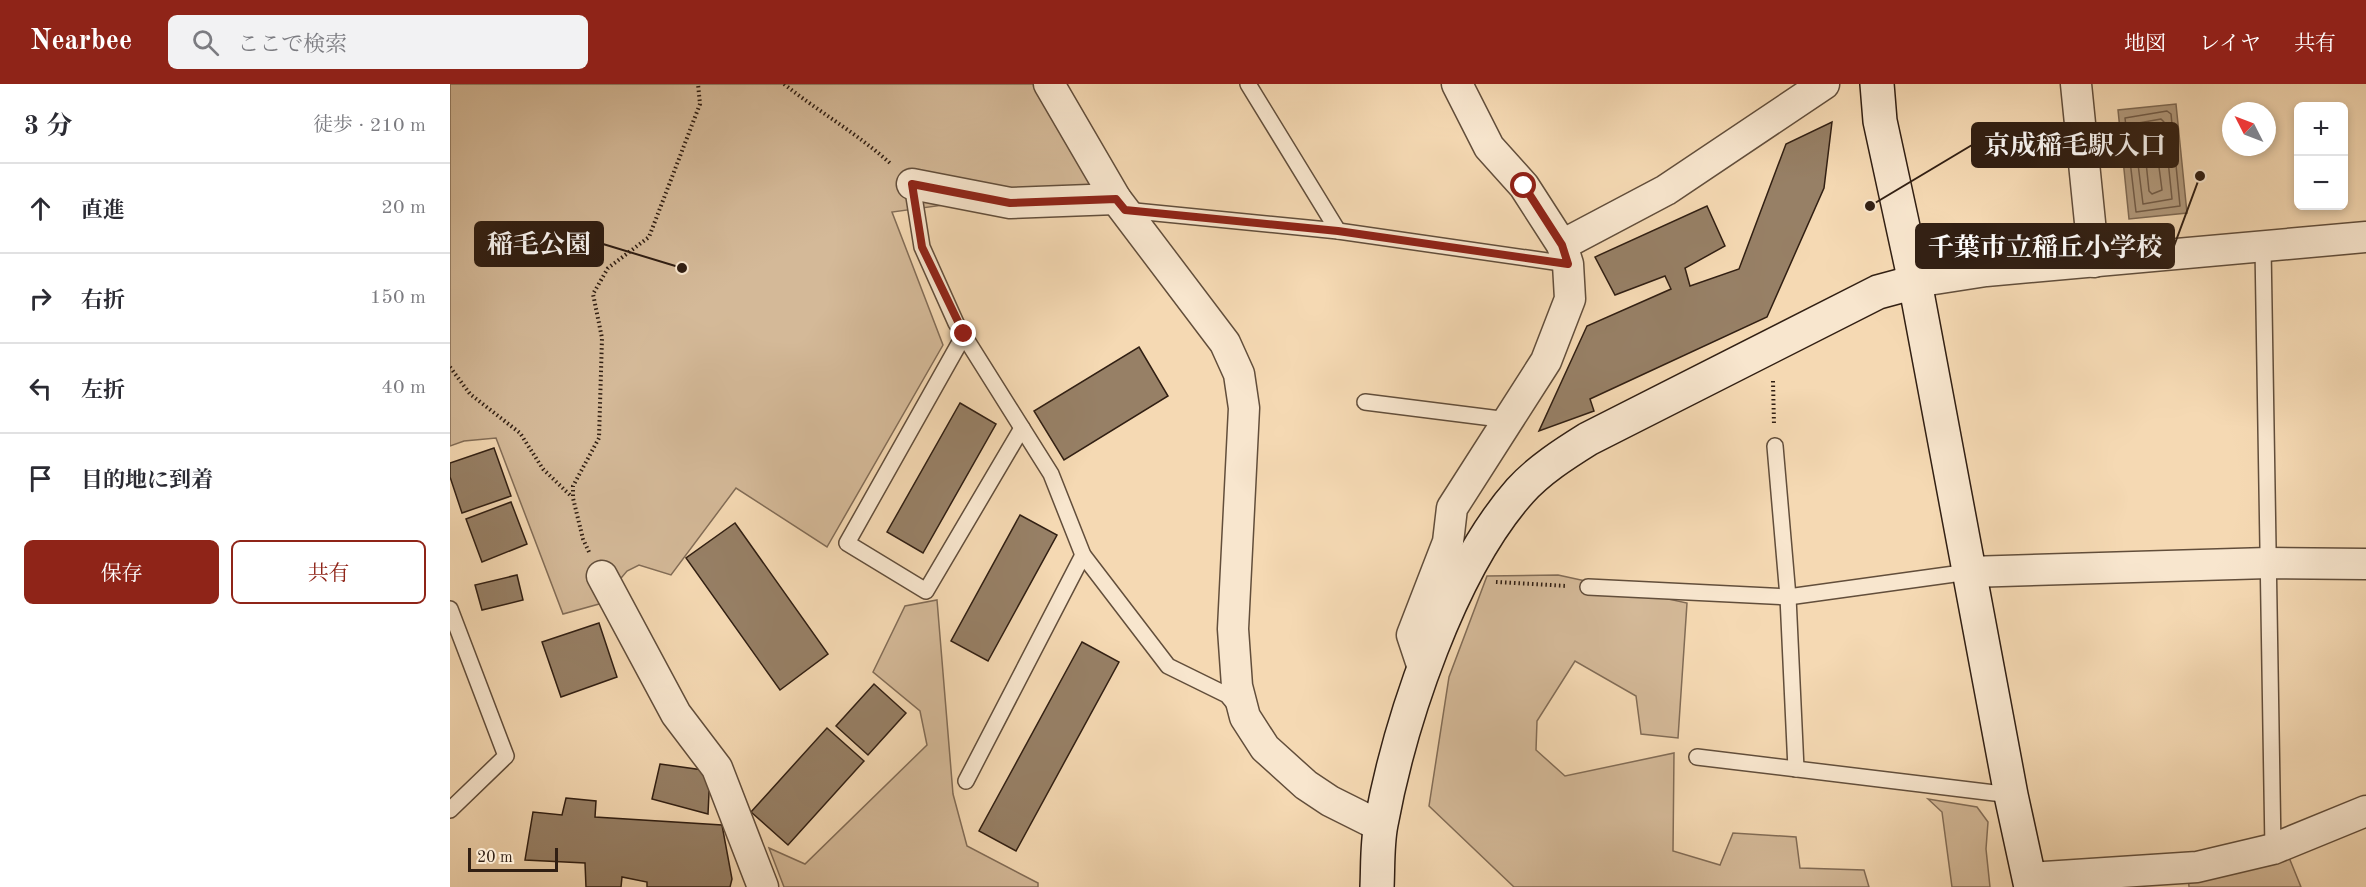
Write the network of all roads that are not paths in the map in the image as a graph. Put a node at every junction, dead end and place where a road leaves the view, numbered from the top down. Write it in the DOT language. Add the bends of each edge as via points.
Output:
graph roads {
  1 [pos="1049,84"];
  2 [pos="1248,84"];
  3 [pos="1457,84"];
  4 [pos="1824,84"];
  5 [pos="1877,84"];
  6 [pos="2076,84"];
  7 [pos="912,184"];
  8 [pos="1121,205"];
  9 [pos="1338,231"];
  10 [pos="2366,237"];
  11 [pos="2263,247"];
  12 [pos="1565,254"];
  13 [pos="2094,262"];
  14 [pos="1914,282"];
  15 [pos="964,334"];
  16 [pos="1365,402"];
  17 [pos="1508,420"];
  18 [pos="1022,428"];
  19 [pos="1775,446"];
  20 [pos="1083,555"];
  21 [pos="2268,563"];
  22 [pos="2366,564"];
  23 [pos="1969,572"];
  24 [pos="602,576"];
  25 [pos="1588,587"];
  26 [pos="1788,597"];
  27 [pos="450,609"];
  28 [pos="1424,671"];
  29 [pos="1245,717"];
  30 [pos="1696,757"];
  31 [pos="1796,769"];
  32 [pos="966,781"];
  33 [pos="2011,795"];
  34 [pos="450,810"];
  35 [pos="2366,811"];
  36 [pos="1380,826"];
  37 [pos="2273,849"];
  38 [pos="2031,882"];
  39 [pos="763,887"];
  40 [pos="1377,887"];
  1 -- 8 [label="street"];
  2 -- 9 [label="lane"];
  3 -- 12 [label="street" via="1490,147 1524,186"];
  4 -- 12 [label="street"];
  5 -- 14 [label="street" via="1880,121"];
  6 -- 13 [label="street"];
  7 -- 8 [label="street" via="1010,203"];
  7 -- 15 [label="lane" via="922,247"];
  8 -- 9 [label="lane"];
  8 -- 29 [label="street" via="1207,316 1239,374 1244,408 1233,629 1237,686"];
  9 -- 12 [label="lane"];
  10 -- 11 [label="street"];
  11 -- 13 [label="street"];
  11 -- 21 [label="lane"];
  12 -- 17 [label="street" via="1570,299 1546,361"];
  13 -- 14 [label="street"];
  14 -- 23 [label="street"];
  14 -- 28 [label="street" via="1878,292 1588,439 1555,460 1521,490 1495,521 1462,580"];
  15 -- 18 [label="lane"];
  15 -- 18 [label="lane" via="847,543 926,591"];
  16 -- 17 [label="lane"];
  17 -- 28 [label="street" via="1452,508 1448,542 1412,635"];
  18 -- 20 [label="lane" via="1051,474"];
  19 -- 26 [label="lane"];
  20 -- 29 [label="lane" via="1168,666 1227,694"];
  20 -- 32 [label="lane"];
  21 -- 22 [label="street"];
  21 -- 23 [label="street"];
  21 -- 37 [label="lane"];
  23 -- 26 [label="lane"];
  23 -- 33 [label="street"];
  24 -- 39 [label="street" via="676,714 717,768"];
  25 -- 26 [label="lane"];
  26 -- 31 [label="lane"];
  27 -- 34 [label="lane" via="506,756"];
  28 -- 36 [label="street" via="1408,715"];
  29 -- 36 [label="street" via="1265,748 1306,785"];
  30 -- 31 [label="lane"];
  31 -- 33 [label="lane"];
  33 -- 38 [label="street"];
  35 -- 37 [label="street"];
  36 -- 40 [label="street"];
  37 -- 38 [label="street" via="2197,867"];
}
